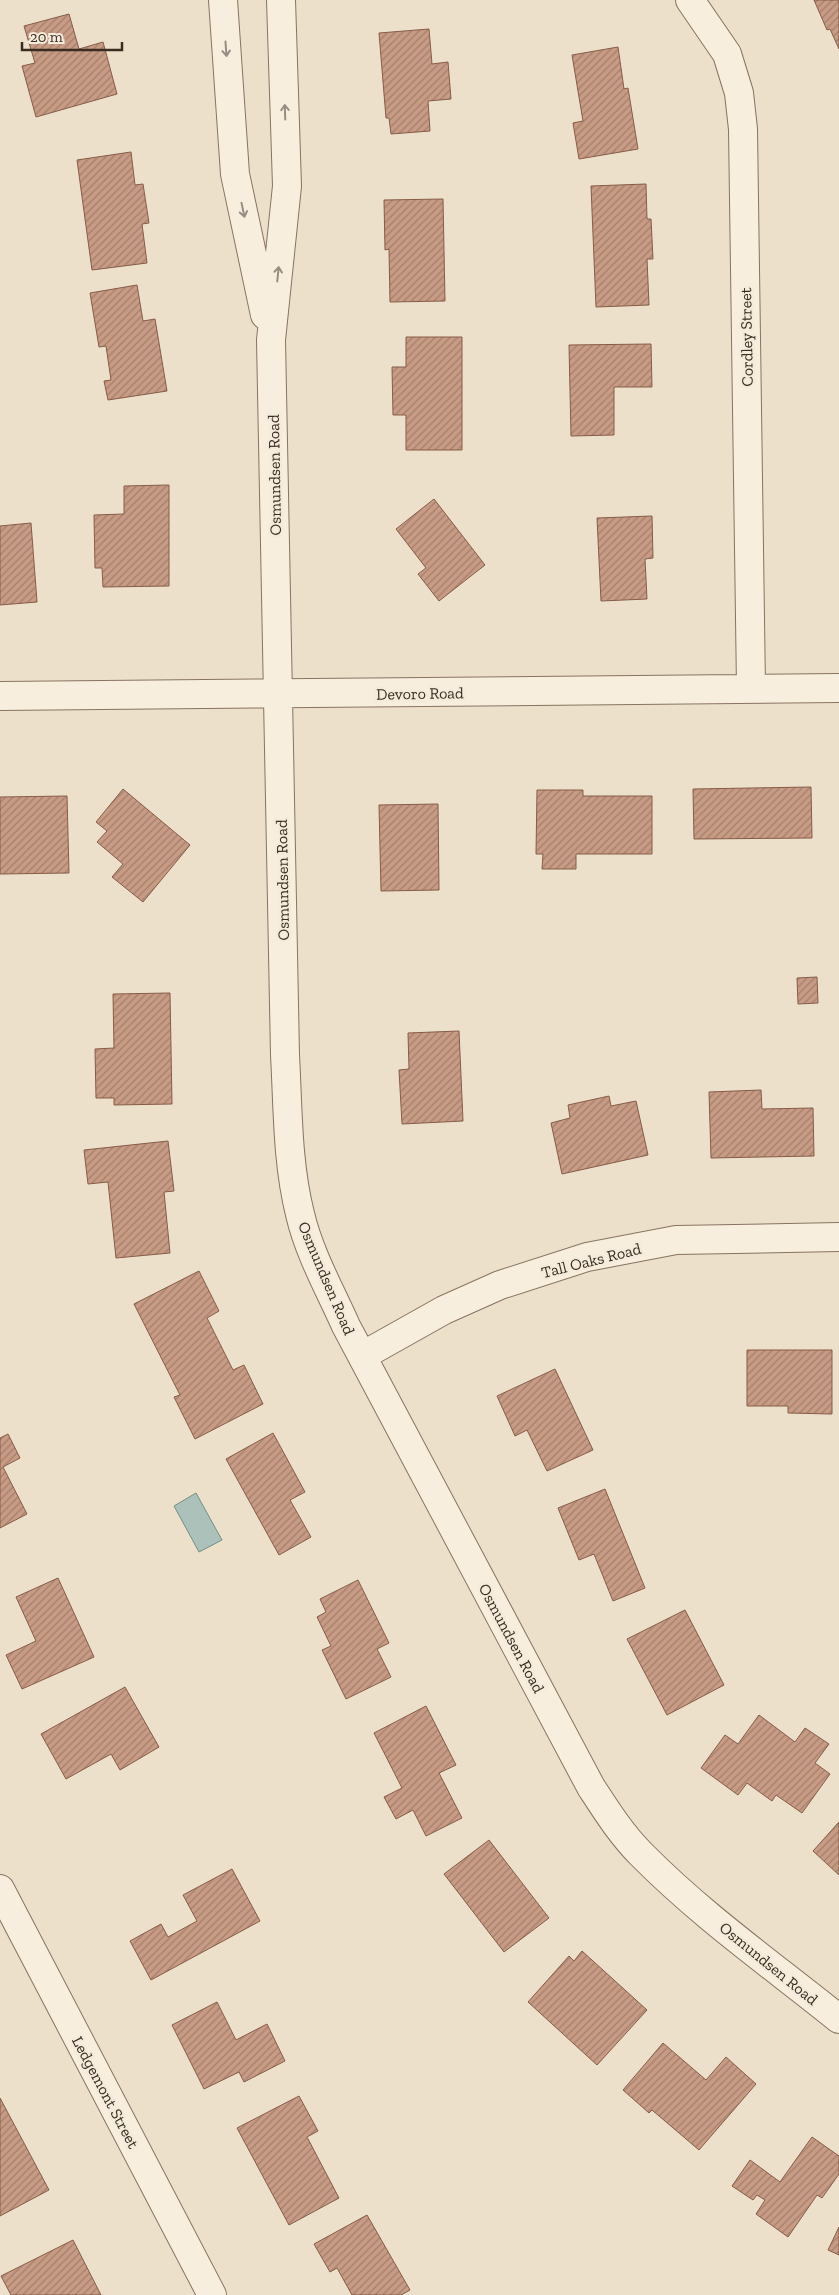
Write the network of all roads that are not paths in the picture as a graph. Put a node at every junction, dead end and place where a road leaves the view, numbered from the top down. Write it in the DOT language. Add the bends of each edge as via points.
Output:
graph roads {
  1 [pos="223,0"];
  2 [pos="282,0"];
  3 [pos="690,0"];
  4 [pos="270,340"];
  5 [pos="751,688"];
  6 [pos="839,688"];
  7 [pos="279,695"];
  8 [pos="0,696"];
  9 [pos="839,1237"];
  10 [pos="362,1356"];
  11 [pos="0,1889"];
  12 [pos="839,2019"];
  13 [pos="212,2295"];
  1 -- 4 [label="street, Osmundsen Road, one-way" via="236,174"];
  4 -- 2 [label="street, Osmundsen Road, one-way" via="287,186"];
  3 -- 5 [label="street, Cordley Street" via="727,54 739,93 743,129"];
  4 -- 7 [label="street, Osmundsen Road"];
  5 -- 6 [label="street, Devoro Road"];
  5 -- 7 [label="street, Devoro Road"];
  7 -- 8 [label="street, Devoro Road"];
  7 -- 10 [label="street, Osmundsen Road" via="285,1055 291,1172 300,1216 314,1254"];
  9 -- 10 [label="street, Tall Oaks Road" via="676,1240 587,1257 500,1285 444,1310"];
  10 -- 12 [label="street, Osmundsen Road" via="591,1787 616,1824 640,1853 709,1914"];
  11 -- 13 [label="street, Ledgemont Street"];
}
